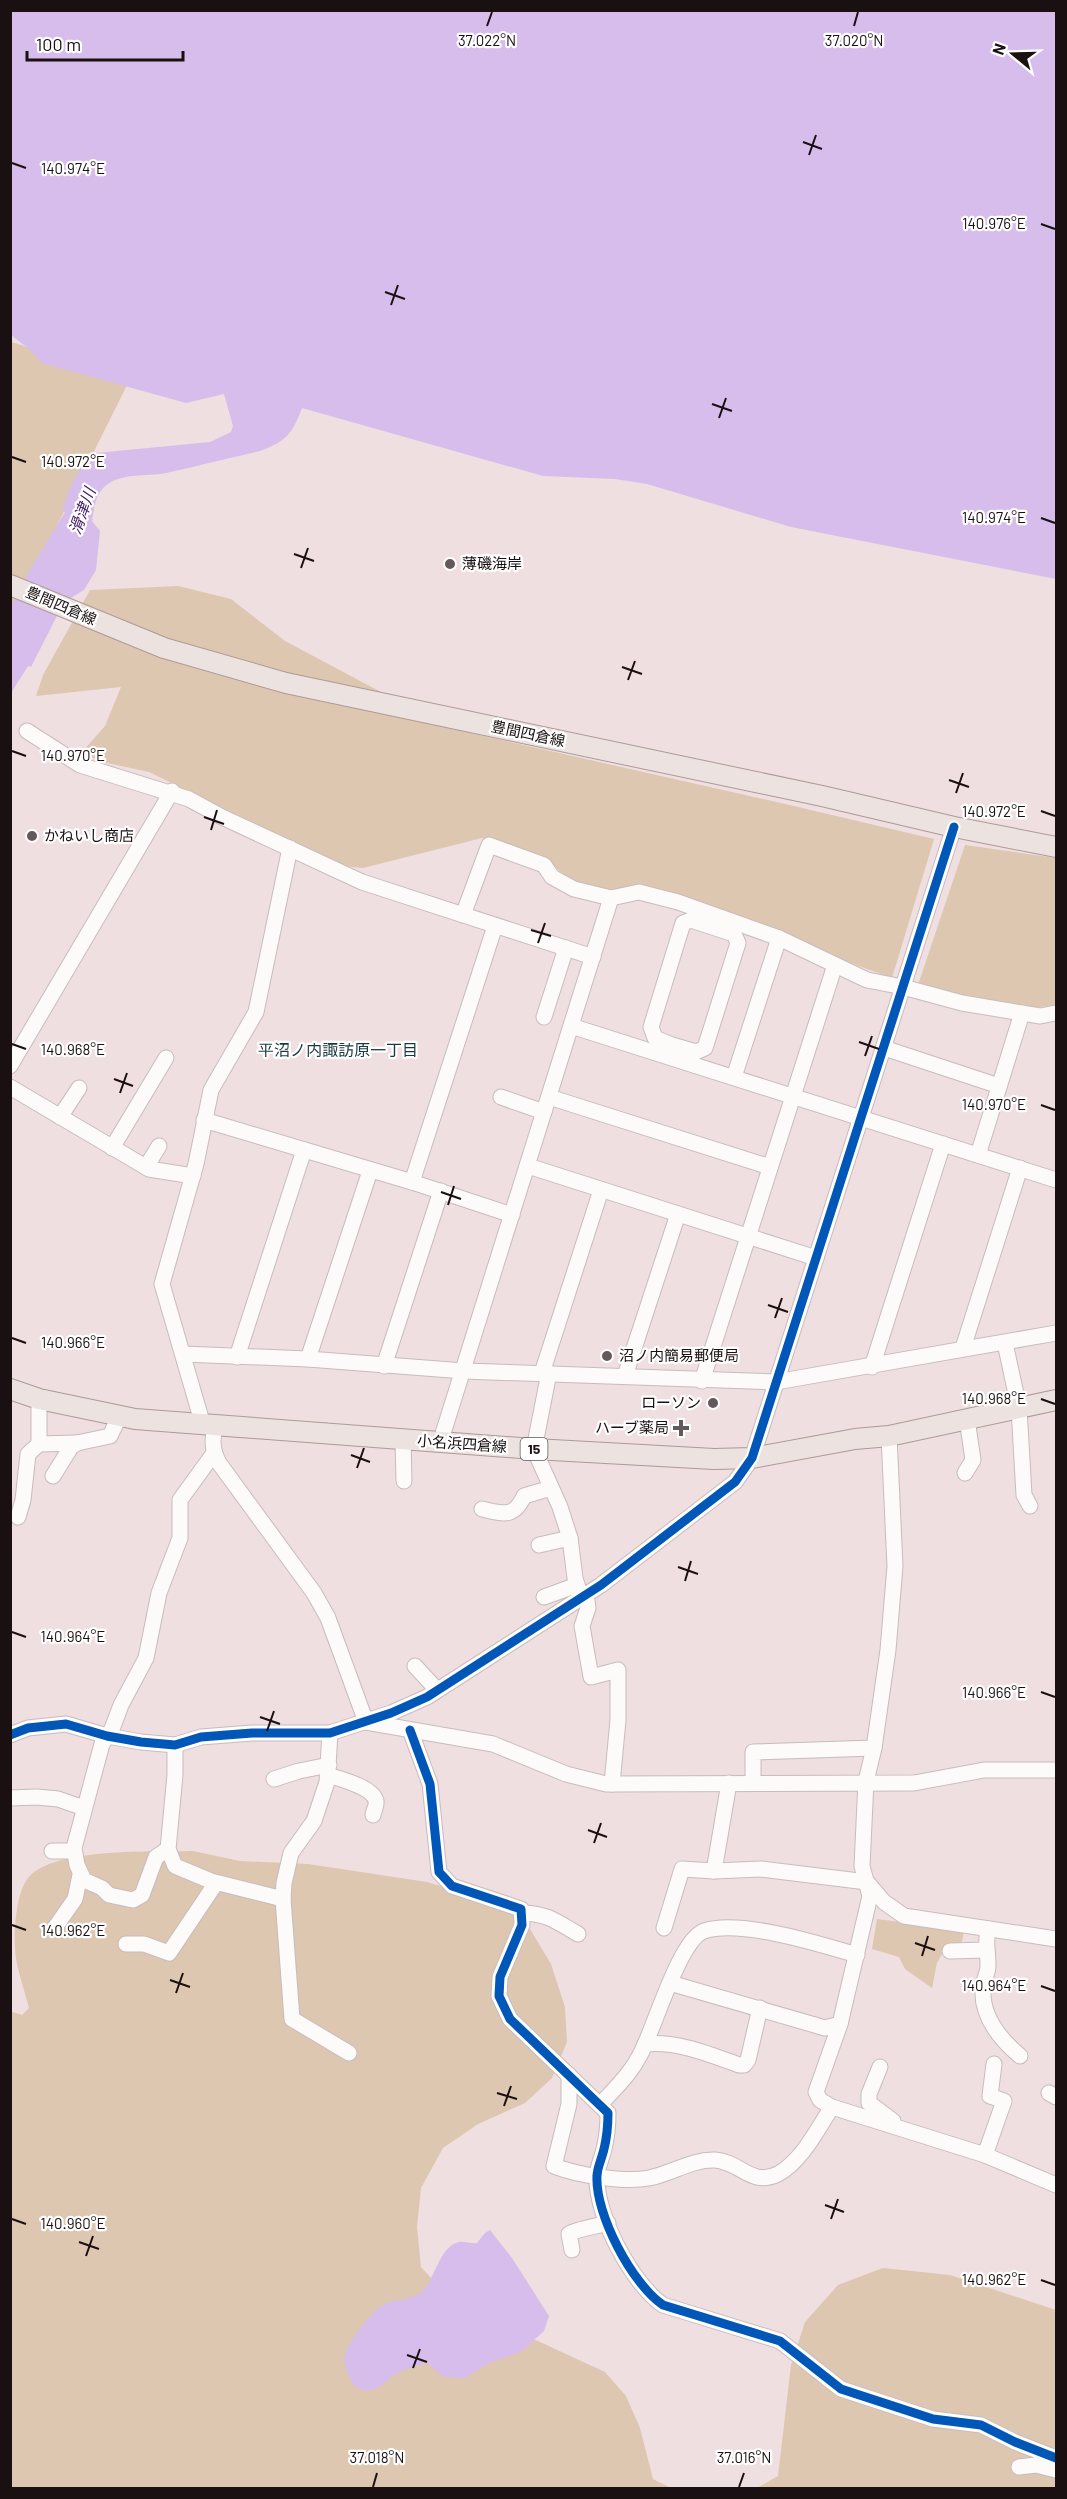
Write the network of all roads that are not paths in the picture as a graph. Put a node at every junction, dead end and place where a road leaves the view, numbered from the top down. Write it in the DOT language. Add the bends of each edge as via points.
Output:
graph roads {
  1 [pos="11,586"];
  2 [pos="27,731"];
  3 [pos="172,791"];
  4 [pos="954,828"];
  5 [pos="1056,847"];
  6 [pos="290,848"];
  7 [pos="611,898"];
  8 [pos="463,915"];
  9 [pos="495,926"];
  10 [pos="778,938"];
  11 [pos="566,948"];
  12 [pos="593,957"];
  13 [pos="835,965"];
  14 [pos="903,987"];
  15 [pos="1022,1013"];
  16 [pos="1056,1013"];
  17 [pos="544,1017"];
  18 [pos="571,1026"];
  19 [pos="884,1048"];
  20 [pos="670,1050"];
  21 [pos="166,1058"];
  22 [pos="10,1066"];
  23 [pos="734,1077"];
  24 [pos="999,1086"];
  25 [pos="10,1087"];
  26 [pos="79,1088"];
  27 [pos="549,1096"];
  28 [pos="793,1096"];
  29 [pos="501,1097"];
  30 [pos="544,1112"];
  31 [pos="60,1117"];
  32 [pos="861,1118"];
  33 [pos="204,1120"];
  34 [pos="943,1144"];
  35 [pos="159,1146"];
  36 [pos="112,1148"];
  37 [pos="304,1150"];
  38 [pos="978,1155"];
  39 [pos="528,1166"];
  40 [pos="146,1167"];
  41 [pos="770,1167"];
  42 [pos="1020,1168"];
  43 [pos="370,1171"];
  44 [pos="193,1176"];
  45 [pos="1056,1180"];
  46 [pos="412,1182"];
  47 [pos="601,1190"];
  48 [pos="441,1191"];
  49 [pos="678,1214"];
  50 [pos="512,1215"];
  51 [pos="748,1236"];
  52 [pos="816,1258"];
  53 [pos="1056,1333"];
  54 [pos="1005,1343"];
  55 [pos="963,1348"];
  56 [pos="183,1354"];
  57 [pos="237,1357"];
  58 [pos="308,1359"];
  59 [pos="384,1366"];
  60 [pos="872,1367"];
  61 [pos="464,1371"];
  62 [pos="546,1373"];
  63 [pos="625,1376"];
  64 [pos="702,1381"];
  65 [pos="776,1382"];
  66 [pos="10,1389"];
  67 [pos="39,1399"];
  68 [pos="1056,1400"];
  69 [pos="1019,1408"];
  70 [pos="119,1417"];
  71 [pos="967,1419"];
  72 [pos="209,1426"];
  73 [pos="889,1436"];
  74 [pos="403,1440"];
  75 [pos="77,1443"];
  76 [pos="440,1443"];
  77 [pos="39,1444"];
  78 [pos="534,1449"];
  79 [pos="214,1453"];
  80 [pos="752,1458"];
  81 [pos="965,1473"];
  82 [pos="52,1476"];
  83 [pos="404,1481"];
  84 [pos="551,1488"];
  85 [pos="1030,1506"];
  86 [pos="482,1509"];
  87 [pos="18,1517"];
  88 [pos="570,1538"];
  89 [pos="539,1545"];
  90 [pos="581,1592"];
  91 [pos="544,1597"];
  92 [pos="416,1666"];
  93 [pos="437,1690"];
  94 [pos="366,1722"];
  95 [pos="410,1730"];
  96 [pos="330,1733"];
  97 [pos="10,1736"];
  98 [pos="107,1736"];
  99 [pos="175,1745"];
  100 [pos="874,1748"];
  101 [pos="328,1770"];
  102 [pos="1056,1770"];
  103 [pos="274,1779"];
  104 [pos="867,1782"];
  105 [pos="729,1783"];
  106 [pos="753,1783"];
  107 [pos="612,1784"];
  108 [pos="10,1798"];
  109 [pos="84,1808"];
  110 [pos="373,1815"];
  111 [pos="74,1848"];
  112 [pos="168,1849"];
  113 [pos="52,1851"];
  114 [pos="714,1871"];
  115 [pos="80,1875"];
  116 [pos="216,1882"];
  117 [pos="867,1882"];
  118 [pos="283,1899"];
  119 [pos="521,1913"];
  120 [pos="56,1926"];
  121 [pos="664,1928"];
  122 [pos="988,1929"];
  123 [pos="578,1934"];
  124 [pos="1056,1939"];
  125 [pos="126,1944"];
  126 [pos="986,1950"];
  127 [pos="950,1951"];
  128 [pos="857,1955"];
  129 [pos="670,1983"];
  130 [pos="760,2008"];
  131 [pos="840,2024"];
  132 [pos="645,2044"];
  133 [pos="349,2053"];
  134 [pos="1020,2056"];
  135 [pos="994,2064"];
  136 [pos="880,2067"];
  137 [pos="569,2075"];
  138 [pos="600,2105"];
  139 [pos="832,2107"];
  140 [pos="901,2129"];
  141 [pos="986,2155"];
  142 [pos="597,2175"];
  143 [pos="1056,2183"];
  144 [pos="608,2223"];
  145 [pos="572,2250"];
  146 [pos="1056,2458"];
  147 [pos="1019,2468"];
  148 [pos="1056,2470"];
  1 -- 4 [label="main road, 豊間四倉線" via="164,648 286,683 822,796"];
  2 -- 3 [label="street" via="80,765"];
  3 -- 6 [label="street"];
  3 -- 22 [label="street"];
  4 -- 5 [label="main road, 豊間四倉線"];
  4 -- 14 [label="street"];
  6 -- 8 [label="street" via="362,882"];
  6 -- 33 [label="street" via="256,1012 211,1090"];
  7 -- 8 [label="street" via="574,889 552,877 544,865 489,845"];
  7 -- 10 [label="street" via="639,892"];
  7 -- 12 [label="street"];
  8 -- 9 [label="street"];
  9 -- 11 [label="street"];
  9 -- 46 [label="street"];
  10 -- 13 [label="street"];
  10 -- 23 [label="street"];
  11 -- 12 [label="street"];
  11 -- 17 [label="street"];
  12 -- 18 [label="street"];
  13 -- 14 [label="street" via="867,980"];
  13 -- 28 [label="street"];
  14 -- 15 [label="street" via="962,1003"];
  14 -- 19 [label="street"];
  15 -- 16 [label="street"];
  15 -- 24 [label="street"];
  18 -- 20 [label="street"];
  18 -- 27 [label="street"];
  19 -- 24 [label="street"];
  19 -- 32 [label="street"];
  20 -- 20 [label="street" via="696,1052 705,1048 738,943 734,934 692,920 683,924 651,1028 655,1038"];
  20 -- 23 [label="street"];
  21 -- 36 [label="street"];
  23 -- 28 [label="street"];
  24 -- 38 [label="street"];
  25 -- 31 [label="street"];
  26 -- 31 [label="street"];
  27 -- 30 [label="street"];
  27 -- 41 [label="street"];
  28 -- 32 [label="street"];
  28 -- 41 [label="street"];
  29 -- 30 [label="street"];
  30 -- 39 [label="street"];
  31 -- 36 [label="street"];
  32 -- 34 [label="street"];
  32 -- 52 [label="street"];
  33 -- 37 [label="street"];
  33 -- 44 [label="street"];
  34 -- 38 [label="street"];
  34 -- 60 [label="street"];
  35 -- 40 [label="street"];
  36 -- 40 [label="street"];
  37 -- 43 [label="street"];
  37 -- 57 [label="street"];
  38 -- 42 [label="street"];
  39 -- 47 [label="street"];
  39 -- 50 [label="street"];
  40 -- 44 [label="street"];
  41 -- 51 [label="street"];
  42 -- 45 [label="street"];
  42 -- 55 [label="street"];
  43 -- 46 [label="street"];
  43 -- 58 [label="street"];
  44 -- 56 [label="street" via="162,1284"];
  46 -- 48 [label="street"];
  47 -- 49 [label="street"];
  47 -- 62 [label="street"];
  48 -- 50 [label="street"];
  48 -- 59 [label="street"];
  49 -- 51 [label="street"];
  49 -- 63 [label="street"];
  50 -- 61 [label="street"];
  51 -- 52 [label="street"];
  51 -- 64 [label="street"];
  52 -- 65 [label="street"];
  53 -- 54 [label="street"];
  54 -- 55 [label="street"];
  54 -- 69 [label="street"];
  55 -- 60 [label="street"];
  56 -- 57 [label="street"];
  56 -- 72 [label="street"];
  57 -- 58 [label="street"];
  58 -- 59 [label="street"];
  59 -- 61 [label="street"];
  60 -- 65 [label="street"];
  61 -- 62 [label="street"];
  61 -- 76 [label="street"];
  62 -- 63 [label="street"];
  62 -- 78 [label="street"];
  63 -- 64 [label="street"];
  64 -- 65 [label="street"];
  65 -- 80 [label="street"];
  66 -- 67 [label="main road, 小名浜四倉線 / 15"];
  67 -- 70 [label="main road, 小名浜四倉線 / 15"];
  67 -- 77 [label="street"];
  68 -- 69 [label="main road, 小名浜四倉線 / 15"];
  69 -- 71 [label="main road, 小名浜四倉線 / 15"];
  69 -- 85 [label="street" via="1023,1489"];
  70 -- 72 [label="main road, 小名浜四倉線 / 15"];
  70 -- 75 [label="street" via="110,1436"];
  71 -- 73 [label="main road, 小名浜四倉線 / 15"];
  71 -- 81 [label="street" via="973,1460"];
  72 -- 74 [label="main road, 小名浜四倉線 / 15"];
  72 -- 79 [label="street"];
  73 -- 80 [label="main road, 小名浜四倉線 / 15"];
  73 -- 100 [label="street" via="895,1566"];
  74 -- 76 [label="main road, 小名浜四倉線 / 15"];
  74 -- 83 [label="street"];
  75 -- 77 [label="street"];
  75 -- 82 [label="street" via="61,1459"];
  76 -- 78 [label="main road, 小名浜四倉線 / 15"];
  77 -- 87 [label="street" via="28,1454"];
  78 -- 80 [label="main road, 小名浜四倉線 / 15" via="647,1457"];
  78 -- 84 [label="street"];
  79 -- 94 [label="street" via="314,1593 328,1618"];
  79 -- 98 [label="street" via="180,1500 180,1538 159,1593 146,1658"];
  80 -- 90 [label="street" via="735,1482 610,1578"];
  84 -- 86 [label="street" via="524,1496 515,1511"];
  84 -- 88 [label="street"];
  88 -- 89 [label="street"];
  88 -- 90 [label="street"];
  90 -- 91 [label="street"];
  90 -- 93 [label="street"];
  90 -- 107 [label="street" via="588,1608 582,1626 591,1677 618,1670"];
  92 -- 93 [label="street"];
  93 -- 94 [label="street"];
  94 -- 95 [label="street"];
  94 -- 96 [label="street"];
  95 -- 107 [label="street" via="493,1744 566,1774"];
  95 -- 119 [label="street" via="430,1784 439,1872 452,1886"];
  96 -- 99 [label="street" via="252,1733 201,1737"];
  96 -- 101 [label="street"];
  97 -- 98 [label="street" via="28,1728 66,1724"];
  98 -- 99 [label="street"];
  98 -- 109 [label="street"];
  99 -- 112 [label="street"];
  100 -- 104 [label="street"];
  100 -- 106 [label="street" via="753,1752"];
  101 -- 103 [label="street" via="299,1771"];
  101 -- 110 [label="street" via="373,1795"];
  101 -- 118 [label="street" via="314,1821 288,1859"];
  102 -- 104 [label="street" via="984,1770 914,1783"];
  104 -- 106 [label="street"];
  104 -- 117 [label="street" via="862,1866"];
  105 -- 106 [label="street"];
  105 -- 107 [label="street"];
  105 -- 114 [label="street"];
  108 -- 109 [label="street" via="58,1799"];
  109 -- 111 [label="street"];
  111 -- 113 [label="street"];
  111 -- 115 [label="street"];
  112 -- 115 [label="street" via="156,1857 142,1895 133,1900 109,1895"];
  112 -- 116 [label="street" via="175,1866"];
  114 -- 117 [label="street" via="761,1869"];
  114 -- 121 [label="street" via="682,1869"];
  115 -- 120 [label="street" via="75,1899"];
  116 -- 118 [label="street"];
  116 -- 125 [label="street" via="169,1953 144,1944"];
  117 -- 122 [label="street" via="884,1902 904,1916"];
  117 -- 128 [label="street" via="870,1896"];
  118 -- 133 [label="street" via="292,2019"];
  119 -- 123 [label="street" via="555,1919"];
  119 -- 137 [label="street" via="522,1925 500,1977 500,1996 510,2019"];
  122 -- 124 [label="street"];
  122 -- 126 [label="street"];
  126 -- 127 [label="street"];
  126 -- 134 [label="street" via="988,1967 983,1989 990,2021"];
  128 -- 129 [label="street" via="784,1935 746,1929 705,1931 678,1964"];
  128 -- 131 [label="street"];
  129 -- 130 [label="street"];
  129 -- 132 [label="street"];
  130 -- 131 [label="street" via="825,2028"];
  130 -- 132 [label="street" via="744,2065 691,2048"];
  131 -- 139 [label="street" via="816,2092 820,2100"];
  132 -- 138 [label="street" via="631,2071"];
  135 -- 141 [label="street" via="990,2096 1004,2101"];
  136 -- 140 [label="street" via="869,2103"];
  137 -- 138 [label="street"];
  137 -- 142 [label="street" via="569,2104 554,2166"];
  138 -- 142 [label="street" via="608,2113 608,2130"];
  139 -- 140 [label="street"];
  139 -- 142 [label="street" via="793,2161 780,2173 765,2179 715,2160 648,2178"];
  140 -- 141 [label="street"];
  141 -- 143 [label="street"];
  142 -- 144 [label="street"];
  144 -- 145 [label="street" via="569,2234"];
  144 -- 146 [label="street" via="642,2283 663,2305 780,2341 841,2389 933,2420 981,2425"];
  147 -- 148 [label="street" via="1036,2465"];
}
